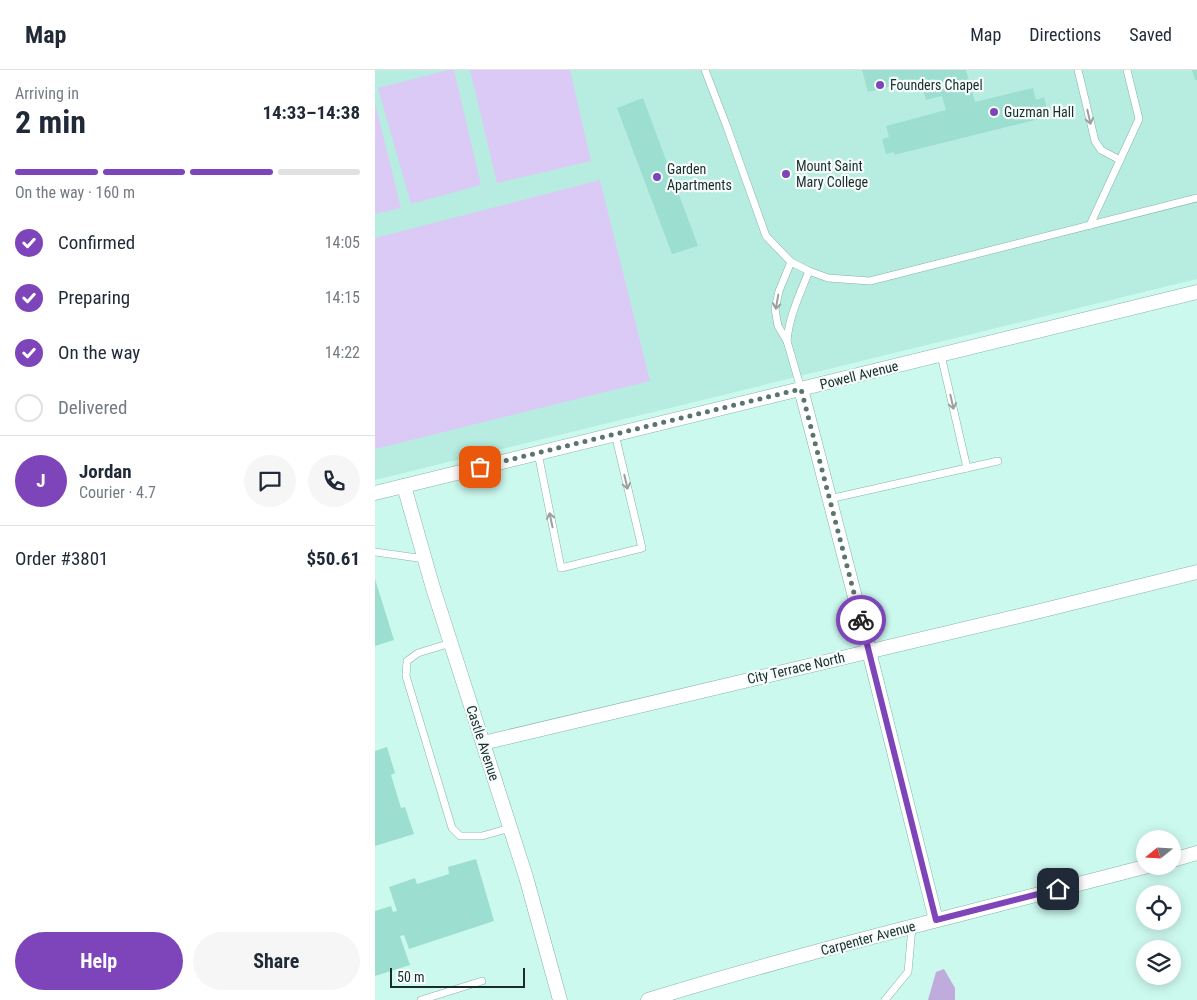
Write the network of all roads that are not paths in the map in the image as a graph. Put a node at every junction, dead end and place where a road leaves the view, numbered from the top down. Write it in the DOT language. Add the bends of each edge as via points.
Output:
graph roads {
  1 [pos="705,70"];
  2 [pos="1078,70"];
  3 [pos="1127,70"];
  4 [pos="1120,160"];
  5 [pos="1197,198"];
  6 [pos="1090,225"];
  7 [pos="791,262"];
  8 [pos="809,271"];
  9 [pos="1197,292"];
  10 [pos="787,341"];
  11 [pos="941,355"];
  12 [pos="801,389"];
  13 [pos="615,434"];
  14 [pos="538,453"];
  15 [pos="998,460"];
  16 [pos="967,468"];
  17 [pos="404,486"];
  18 [pos="375,494"];
  19 [pos="829,498"];
  20 [pos="375,552"];
  21 [pos="425,559"];
  22 [pos="1197,572"];
  23 [pos="451,643"];
  24 [pos="869,651"];
  25 [pos="483,744"];
  26 [pos="510,828"];
  27 [pos="1197,854"];
  28 [pos="1181,858"];
  29 [pos="1136,869"];
  30 [pos="936,920"];
  31 [pos="912,926"];
  32 [pos="482,981"];
  33 [pos="421,1000"];
  34 [pos="560,1000"];
  35 [pos="648,1000"];
  36 [pos="885,1000"];
  1 -- 7 [label="lane" via="765,236"];
  2 -- 4 [label="lane, one-way" via="1095,141 1101,150"];
  3 -- 4 [label="lane" via="1139,119"];
  4 -- 6 [label="lane"];
  5 -- 6 [label="lane"];
  6 -- 8 [label="lane" via="870,281 828,278"];
  7 -- 8 [label="lane"];
  7 -- 10 [label="lane, one-way" via="775,309 778,326"];
  8 -- 10 [label="lane" via="788,328"];
  9 -- 11 [label="street, Powell Avenue"];
  10 -- 12 [label="lane"];
  11 -- 12 [label="street, Powell Avenue"];
  11 -- 16 [label="lane, one-way"];
  12 -- 13 [label="street, Powell Avenue"];
  12 -- 19 [label="street"];
  13 -- 14 [label="street, Powell Avenue"];
  13 -- 14 [label="lane, one-way" via="642,548 561,568"];
  14 -- 17 [label="street, Powell Avenue"];
  15 -- 16 [label="lane"];
  16 -- 19 [label="lane"];
  17 -- 18 [label="street, Powell Avenue"];
  17 -- 21 [label="street, Castle Avenue"];
  19 -- 24 [label="street"];
  20 -- 21 [label="lane"];
  21 -- 23 [label="street, Castle Avenue"];
  22 -- 24 [label="street, City Terrace North"];
  23 -- 25 [label="street, Castle Avenue"];
  23 -- 26 [label="lane" via="418,653 407,661 405,676 452,828 460,836 482,836"];
  24 -- 25 [label="street, City Terrace North"];
  24 -- 30 [label="street"];
  25 -- 26 [label="street, Castle Avenue"];
  26 -- 34 [label="street, Castle Avenue"];
  27 -- 28 [label="street"];
  29 -- 30 [label="street, Carpenter Avenue"];
  30 -- 31 [label="street, Carpenter Avenue"];
  31 -- 35 [label="street, Carpenter Avenue"];
  31 -- 36 [label="lane" via="908,972"];
  32 -- 33 [label="lane"];
}
